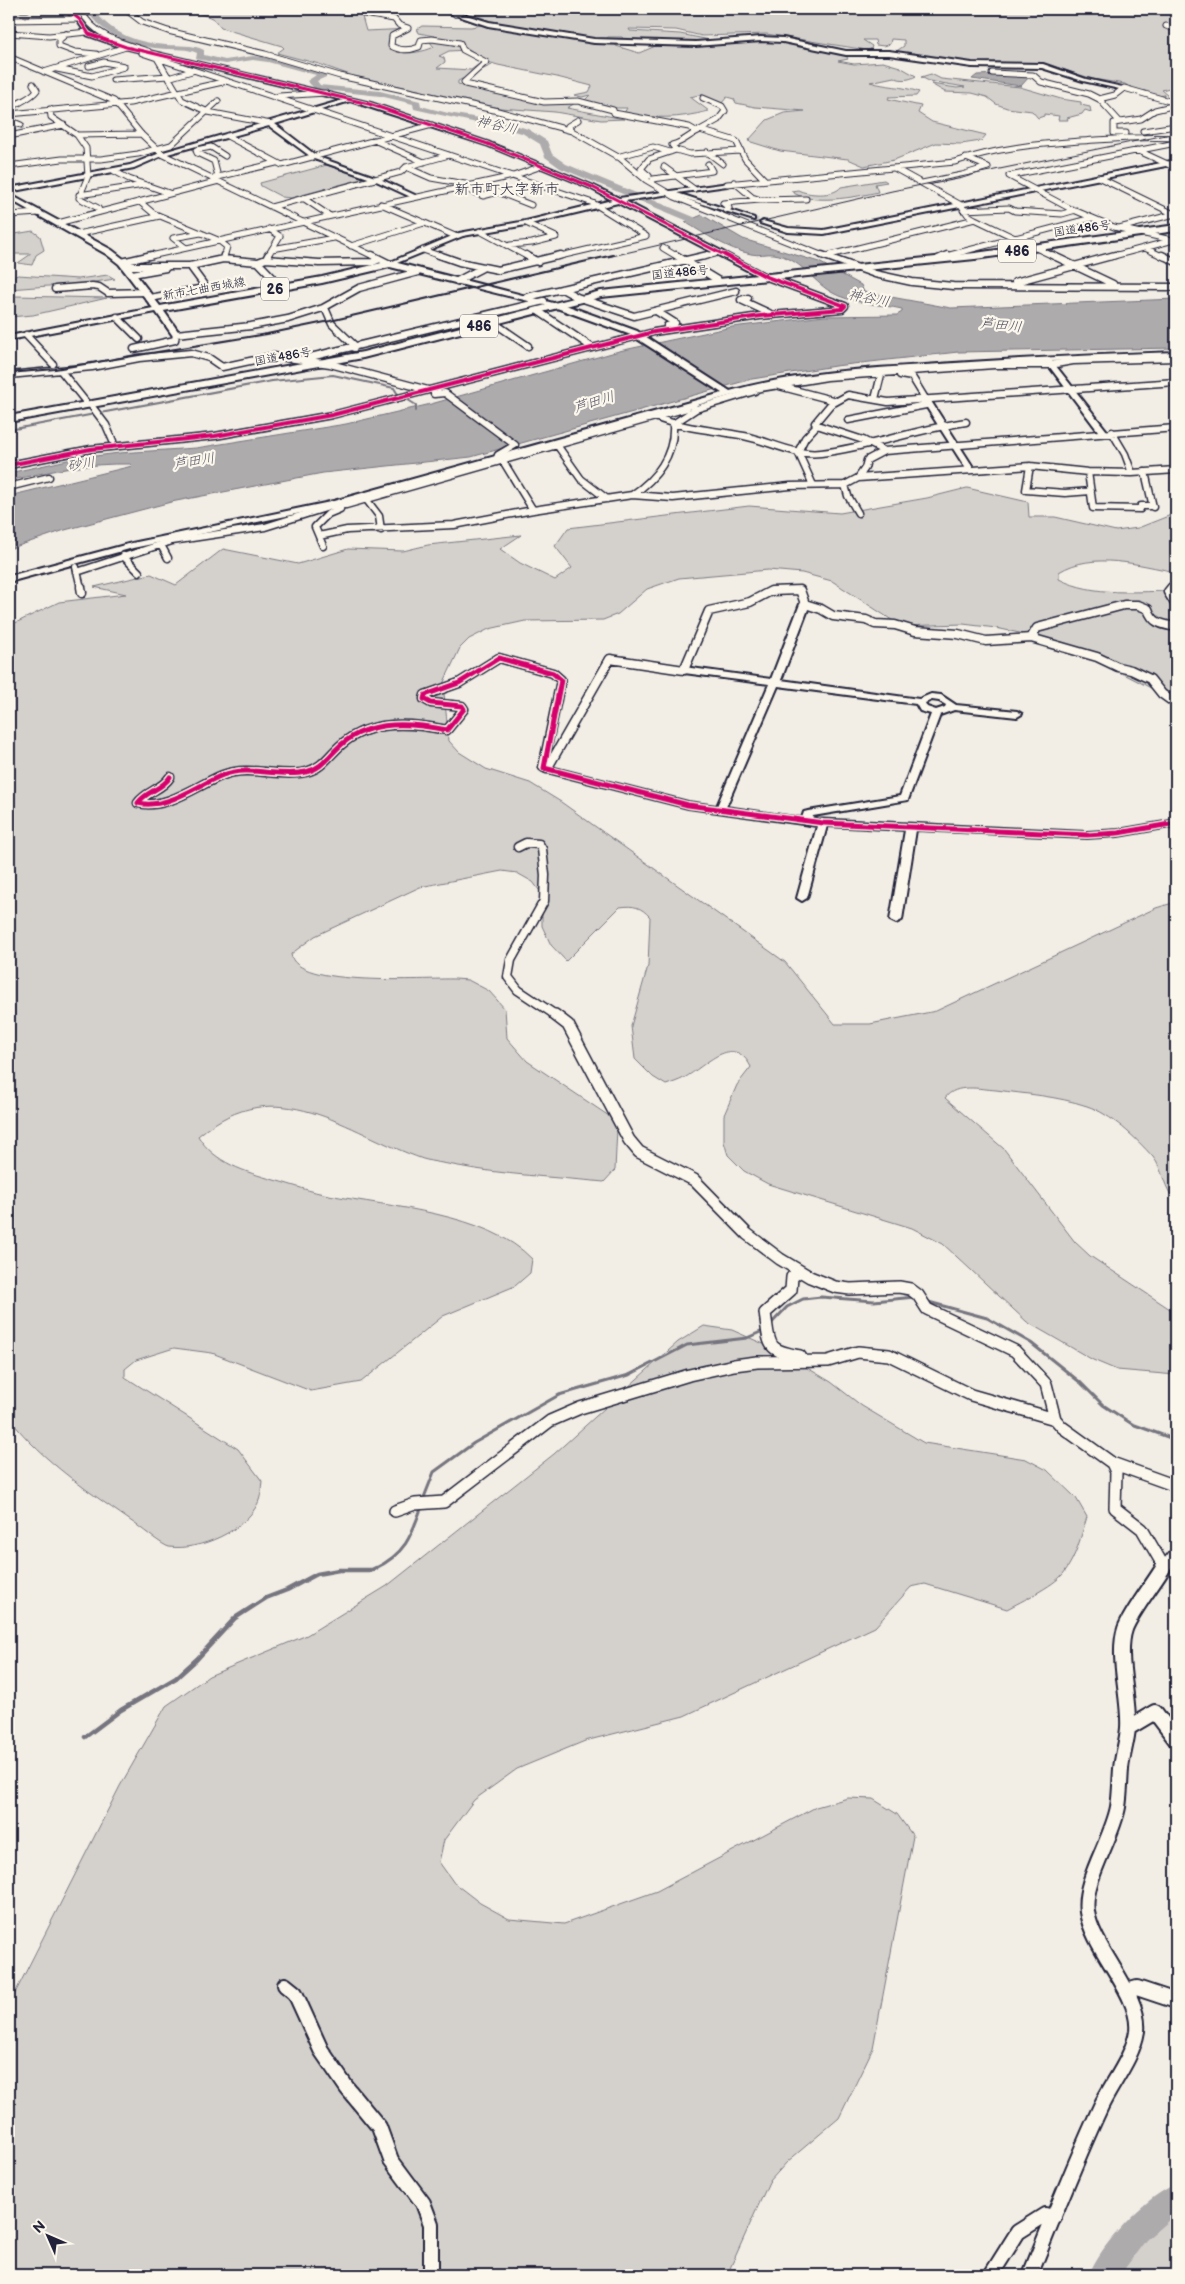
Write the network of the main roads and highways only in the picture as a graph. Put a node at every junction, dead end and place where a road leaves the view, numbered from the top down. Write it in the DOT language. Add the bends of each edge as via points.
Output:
graph roads {
  1 [pos="9,196"];
  2 [pos="1176,228"];
  3 [pos="557,305"];
  4 [pos="158,309"];
  5 [pos="176,334"];
  6 [pos="88,403"];
  7 [pos="9,414"];
  8 [pos="9,419"];
  1 -- 4 [label="main road, 新市七曲西城線" via="110,252 124,264"];
  2 -- 3 [label="highway, 国道486号 / 486" via="1037,248 602,294"];
  3 -- 4 [label="main road, 新市七曲西城線 / 26" via="390,264 282,288"];
  3 -- 6 [label="highway, 国道486号 / 486" via="363,355"];
  4 -- 5 [label="main road"];
  6 -- 7 [label="highway, 国道486号 / 486"];
  6 -- 8 [label="highway, 国道486号 / 486"];
}
